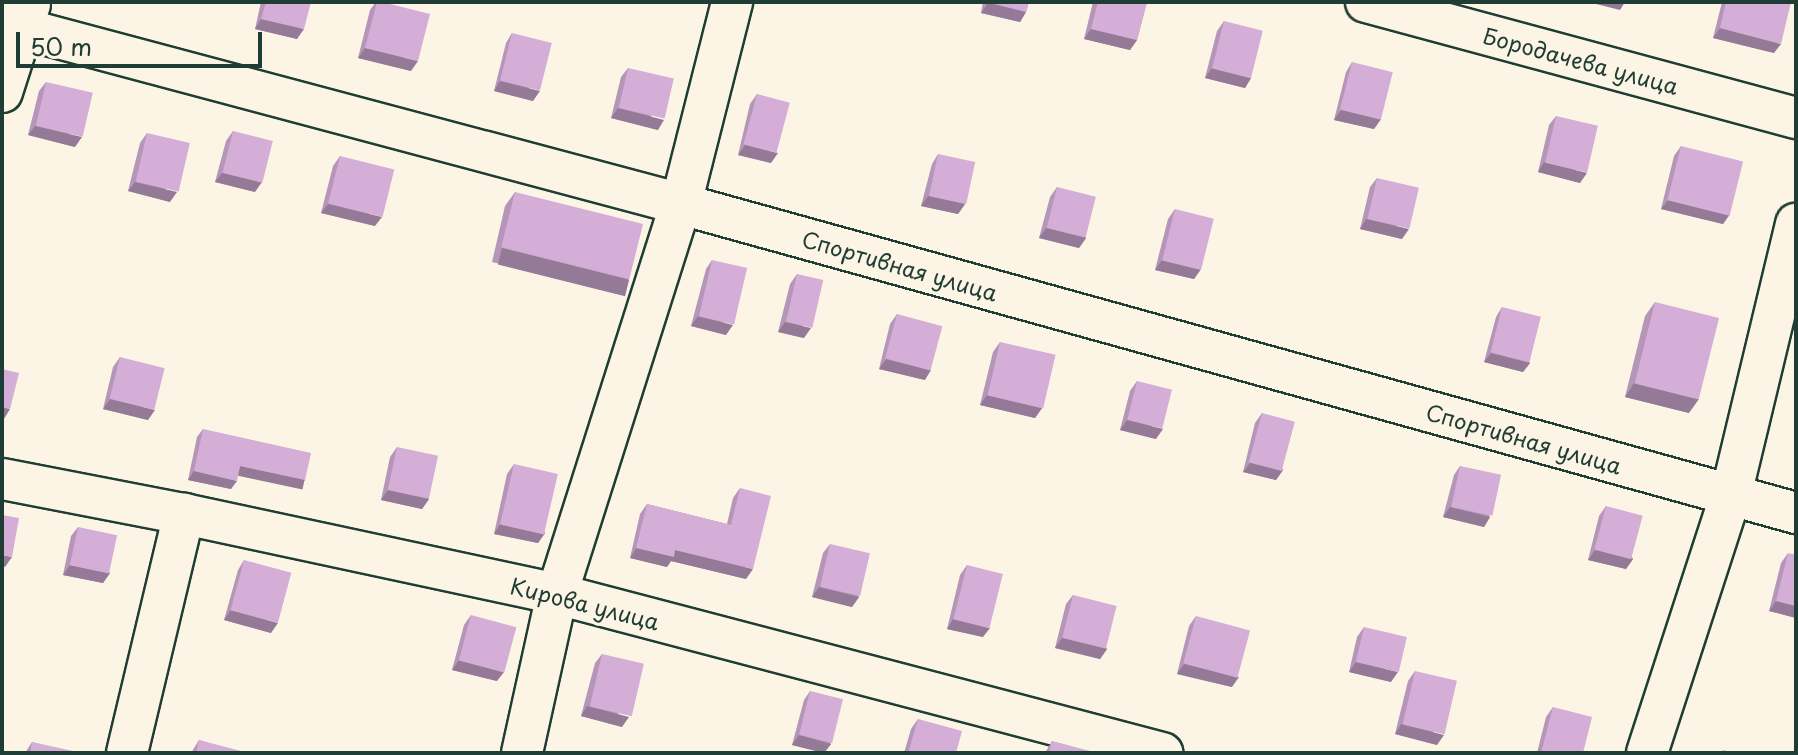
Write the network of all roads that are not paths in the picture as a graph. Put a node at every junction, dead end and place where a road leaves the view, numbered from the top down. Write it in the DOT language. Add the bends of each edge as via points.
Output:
graph roads {
  1 [pos="732,2"];
  2 [pos="1366,2"];
  3 [pos="18,18"];
  4 [pos="2,92"];
  5 [pos="1796,118"];
  6 [pos="681,204"];
  7 [pos="1796,224"];
  8 [pos="2,479"];
  9 [pos="1731,495"];
  10 [pos="1796,513"];
  11 [pos="184,514"];
  12 [pos="557,594"];
  13 [pos="127,753"];
  14 [pos="522,753"];
  15 [pos="1162,753"];
  16 [pos="1647,753"];
  1 -- 6 [label="street"];
  2 -- 5 [label="street, Бородачева улица"];
  3 -- 4 [label="street"];
  3 -- 6 [label="street, Спортивная улица"];
  6 -- 9 [label="street, Спортивная улица"];
  6 -- 12 [label="street"];
  7 -- 9 [label="street"];
  8 -- 11 [label="street, Кирова улица"];
  9 -- 10 [label="street, Спортивная улица"];
  9 -- 16 [label="street"];
  11 -- 12 [label="street, Кирова улица"];
  11 -- 13 [label="street"];
  12 -- 14 [label="street"];
  12 -- 15 [label="street, Кирова улица"];
}
